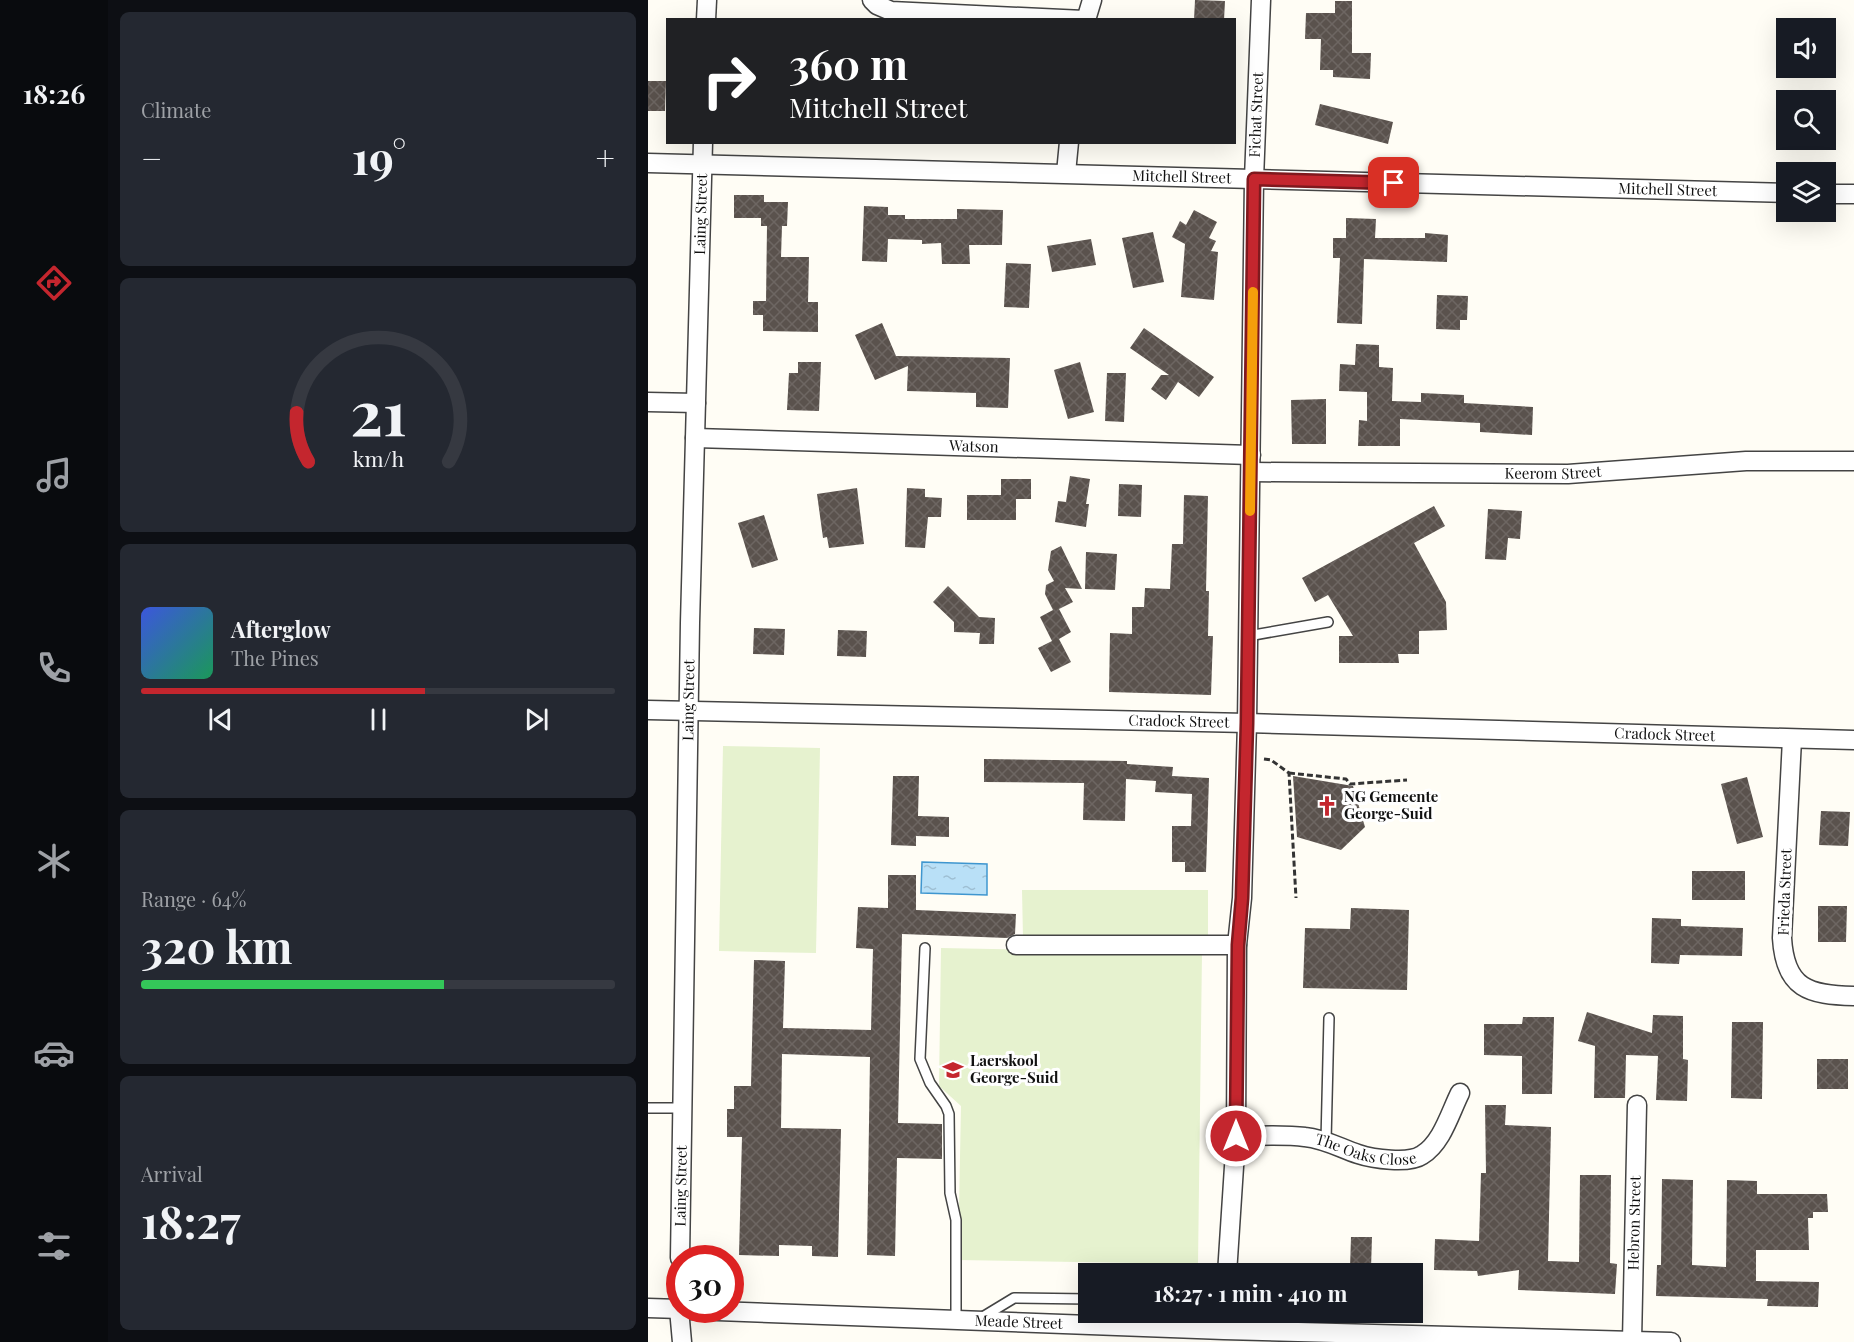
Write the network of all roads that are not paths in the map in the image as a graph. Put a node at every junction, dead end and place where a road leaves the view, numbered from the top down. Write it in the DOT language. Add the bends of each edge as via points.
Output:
graph roads {
  1 [pos="706,0"];
  2 [pos="872,0"];
  3 [pos="1092,0"];
  4 [pos="1261,0"];
  5 [pos="706,18"];
  6 [pos="1042,18"];
  7 [pos="1086,18"];
  8 [pos="703,144"];
  9 [pos="1069,144"];
  10 [pos="648,163"];
  11 [pos="703,165"];
  12 [pos="1066,173"];
  13 [pos="1254,179"];
  14 [pos="1776,193"];
  15 [pos="1836,194"];
  16 [pos="1854,194"];
  17 [pos="648,402"];
  18 [pos="696,403"];
  19 [pos="695,438"];
  20 [pos="1854,461"];
  21 [pos="1251,463"];
  22 [pos="1328,622"];
  23 [pos="1248,636"];
  24 [pos="648,710"];
  25 [pos="689,711"];
  26 [pos="1247,723"];
  27 [pos="1792,739"];
  28 [pos="1854,740"];
  29 [pos="1016,945"];
  30 [pos="1238,945"];
  31 [pos="925,948"];
  32 [pos="1854,996"];
  33 [pos="1329,1018"];
  34 [pos="1460,1093"];
  35 [pos="1637,1105"];
  36 [pos="648,1108"];
  37 [pos="682,1108"];
  38 [pos="1236,1136"];
  39 [pos="1326,1142"];
  40 [pos="680,1245"];
  41 [pos="1228,1263"];
  42 [pos="1078,1299"];
  43 [pos="648,1308"];
  44 [pos="666,1309"];
  45 [pos="744,1312"];
  46 [pos="956,1320"];
  47 [pos="1078,1320"];
  48 [pos="977,1321"];
  49 [pos="680,1323"];
  50 [pos="1186,1323"];
  51 [pos="1224,1328"];
  52 [pos="1632,1341"];
  53 [pos="682,1342"];
  54 [pos="1671,1342"];
  1 -- 5 [label="street"];
  2 -- 6 [label="street" via="891,11"];
  3 -- 7 [label="street"];
  4 -- 13 [label="street, Fichat Street"];
  8 -- 11 [label="street, Laing Street"];
  9 -- 12 [label="street"];
  10 -- 11 [label="street, Mitchell Street"];
  11 -- 12 [label="street, Mitchell Street"];
  11 -- 18 [label="street, Laing Street"];
  12 -- 13 [label="street, Mitchell Street"];
  13 -- 14 [label="street, Mitchell Street"];
  13 -- 21 [label="street, Fichat Street"];
  15 -- 16 [label="street"];
  17 -- 18 [label="street"];
  18 -- 19 [label="street, Laing Street"];
  19 -- 21 [label="street, Watson"];
  19 -- 25 [label="street, Laing Street"];
  20 -- 21 [label="street, Keerom Street" via="1746,461 1568,474 1462,475"];
  21 -- 23 [label="street, Fichat Street"];
  22 -- 23 [label="lane"];
  23 -- 26 [label="street, Fichat Street"];
  24 -- 25 [label="street, Cradock Street"];
  25 -- 26 [label="street, Cradock Street"];
  25 -- 37 [label="street, Laing Street"];
  26 -- 27 [label="street, Cradock Street"];
  26 -- 30 [label="street, Fichat Street"];
  27 -- 28 [label="street, Cradock Street"];
  27 -- 32 [label="street, Frieda Street" via="1784,958 1789,972 1803,987 1823,995"];
  29 -- 30 [label="street"];
  30 -- 38 [label="street, Fichat Street"];
  31 -- 46 [label="lane" via="920,1059 949,1114 950,1193 956,1220"];
  33 -- 39 [label="lane"];
  34 -- 39 [label="street, The Oaks Close" via="1435,1143 1416,1159 1382,1159"];
  35 -- 52 [label="street, Hebron Street"];
  36 -- 37 [label="lane"];
  37 -- 40 [label="street, Laing Street"];
  38 -- 39 [label="street, The Oaks Close" via="1304,1137"];
  38 -- 41 [label="street, Fichat Street"];
  42 -- 48 [label="lane" via="1014,1298"];
  43 -- 44 [label="street"];
  45 -- 46 [label="street, Meade Street"];
  46 -- 48 [label="street, Meade Street"];
  47 -- 48 [label="street, Meade Street"];
  49 -- 53 [label="street"];
  50 -- 51 [label="street, Meade Street"];
  51 -- 52 [label="street, Meade Street"];
  52 -- 54 [label="street, Meade Street"];
}
